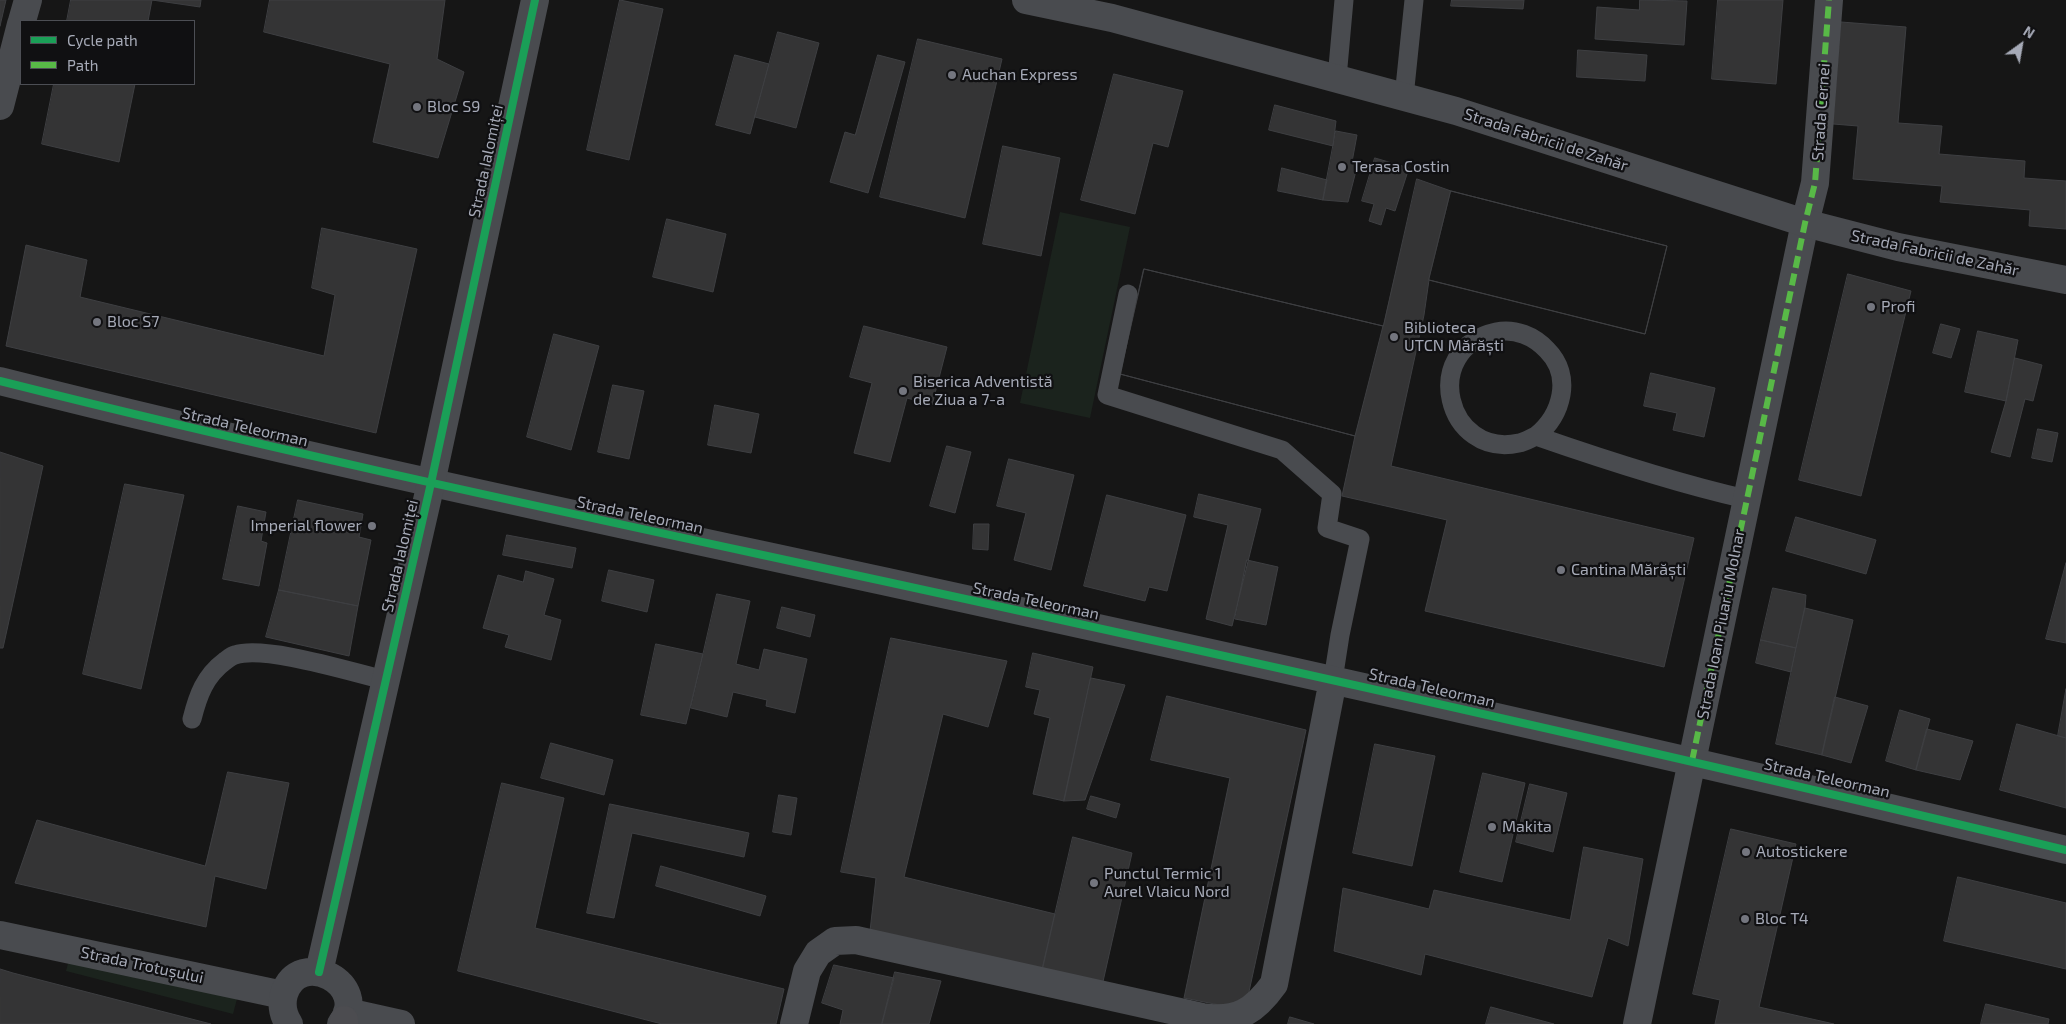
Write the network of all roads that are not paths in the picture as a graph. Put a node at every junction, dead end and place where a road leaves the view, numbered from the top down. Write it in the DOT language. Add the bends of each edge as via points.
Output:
graph roads {
  1 [pos="28,0"];
  2 [pos="535,0"];
  3 [pos="1026,0"];
  4 [pos="1344,0"];
  5 [pos="1414,0"];
  6 [pos="1829,0"];
  7 [pos="23,20"];
  8 [pos="20,31"];
  9 [pos="1337,78"];
  10 [pos="1404,97"];
  11 [pos="0,106"];
  12 [pos="1804,223"];
  13 [pos="2066,280"];
  14 [pos="1128,294"];
  15 [pos="0,381"];
  16 [pos="1536,436"];
  17 [pos="431,484"];
  18 [pos="1746,499"];
  19 [pos="385,680"];
  20 [pos="1333,680"];
  21 [pos="192,719"];
  22 [pos="1692,762"];
  23 [pos="2066,850"];
  24 [pos="0,935"];
  25 [pos="319,972"];
  26 [pos="284,995"];
  27 [pos="344,1020"];
  28 [pos="289,1024"];
  29 [pos="401,1024"];
  30 [pos="794,1024"];
  31 [pos="1637,1024"];
  1 -- 7 [label="street"];
  2 -- 17 [label="street, Strada Ialomiței"];
  3 -- 9 [label="street, Strada Fabricii de Zahăr" via="1112,18"];
  4 -- 9 [label="lane"];
  5 -- 10 [label="lane"];
  6 -- 12 [label="street, Strada Cernei" via="1815,183"];
  8 -- 11 [label="street"];
  9 -- 10 [label="street, Strada Fabricii de Zahăr"];
  10 -- 12 [label="street, Strada Fabricii de Zahăr"];
  12 -- 13 [label="street, Strada Fabricii de Zahăr" via="1898,247"];
  12 -- 18 [label="street, Strada Ioan Piuariu Molnar"];
  14 -- 20 [label="lane" via="1107,394 1282,450 1332,494 1327,528 1360,539"];
  15 -- 17 [label="street, Strada Teleorman"];
  16 -- 16 [label="lane" via="1519,443 1483,440 1456,416 1449,380 1454,362 1474,340 1502,331 1522,333 1539,342 1553,356 1560,374 1562,393 1557,412"];
  16 -- 18 [label="lane"];
  17 -- 19 [label="street, Strada Ialomiței"];
  17 -- 20 [label="street, Strada Teleorman"];
  18 -- 22 [label="street, Strada Ioan Piuariu Molnar"];
  19 -- 21 [label="lane" via="276,655 252,652 233,655 204,683"];
  19 -- 25 [label="street, Strada Ialomiței"];
  20 -- 22 [label="street, Strada Teleorman"];
  20 -- 30 [label="street" via="1274,984 1252,1009 1240,1016 1220,1020 1202,1017 856,940 835,941 818,953 806,971"];
  22 -- 23 [label="street, Strada Teleorman"];
  22 -- 31 [label="street, Strada Ioan Piuariu Molnar"];
  24 -- 26 [label="street, Strada Trotușului"];
  25 -- 26 [label="street" via="301,974 287,987"];
  25 -- 27 [label="street" via="328,974 342,985 346,993"];
  26 -- 28 [label="street" via="283,1013"];
  27 -- 29 [label="street"];
}
